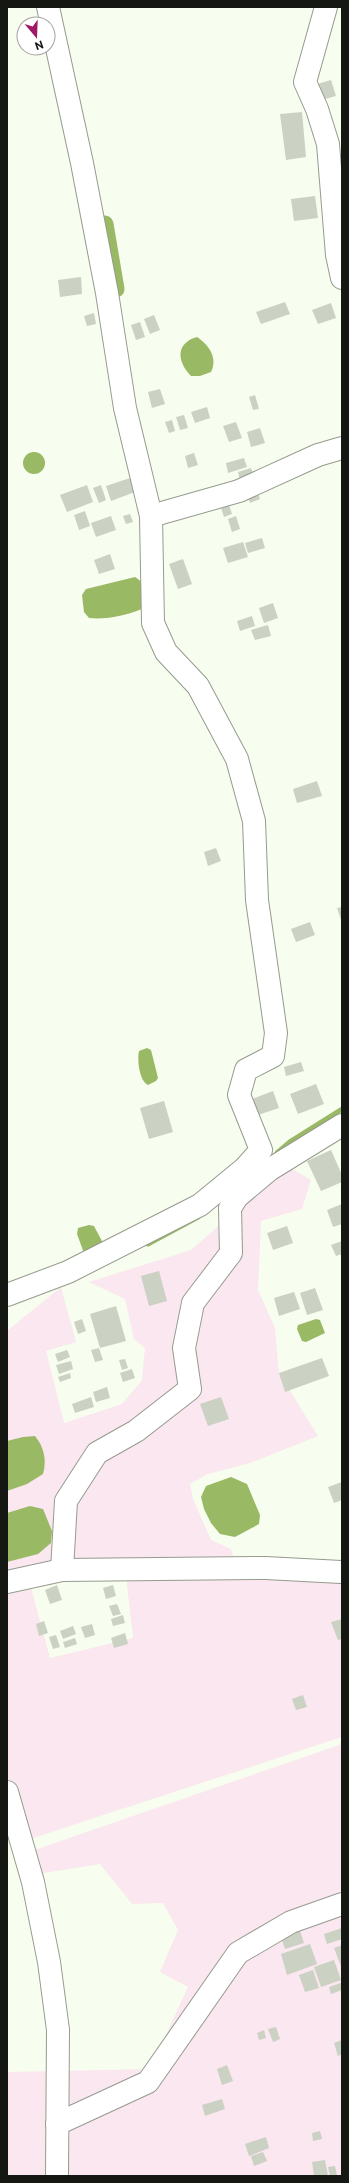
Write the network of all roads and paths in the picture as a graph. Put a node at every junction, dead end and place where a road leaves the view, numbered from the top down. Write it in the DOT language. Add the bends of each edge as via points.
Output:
graph roads {
  1 [pos="48,7"];
  2 [pos="326,7"];
  3 [pos="342,278"];
  4 [pos="342,448"];
  5 [pos="151,516"];
  6 [pos="342,1125"];
  7 [pos="7,1295"];
  8 [pos="62,1570"];
  9 [pos="341,1572"];
  10 [pos="7,1582"];
  11 [pos="7,1792"];
  12 [pos="342,1904"];
  13 [pos="57,2124"];
  14 [pos="57,2176"];
  1 -- 5 [label="street" via="107,293 125,408"];
  2 -- 3 [label="street" via="305,82 328,144 337,254"];
  4 -- 5 [label="street" via="318,455 239,491"];
  5 -- 7 [label="street" via="153,623 166,652 198,686 238,759 254,822 257,900 276,1033 273,1056 246,1070 239,1095 261,1150 245,1168 200,1205 68,1272"];
  6 -- 8 [label="street" via="269,1170 238,1197 230,1208 231,1253 193,1303 184,1348 190,1389 136,1431 97,1454 66,1501"];
  8 -- 9 [label="street" via="266,1568"];
  8 -- 10 [label="street"];
  11 -- 13 [label="street" via="34,1882 49,1962 58,2030"];
  12 -- 13 [label="street" via="291,1922 238,1953 148,2082"];
  13 -- 14 [label="street"];
}
